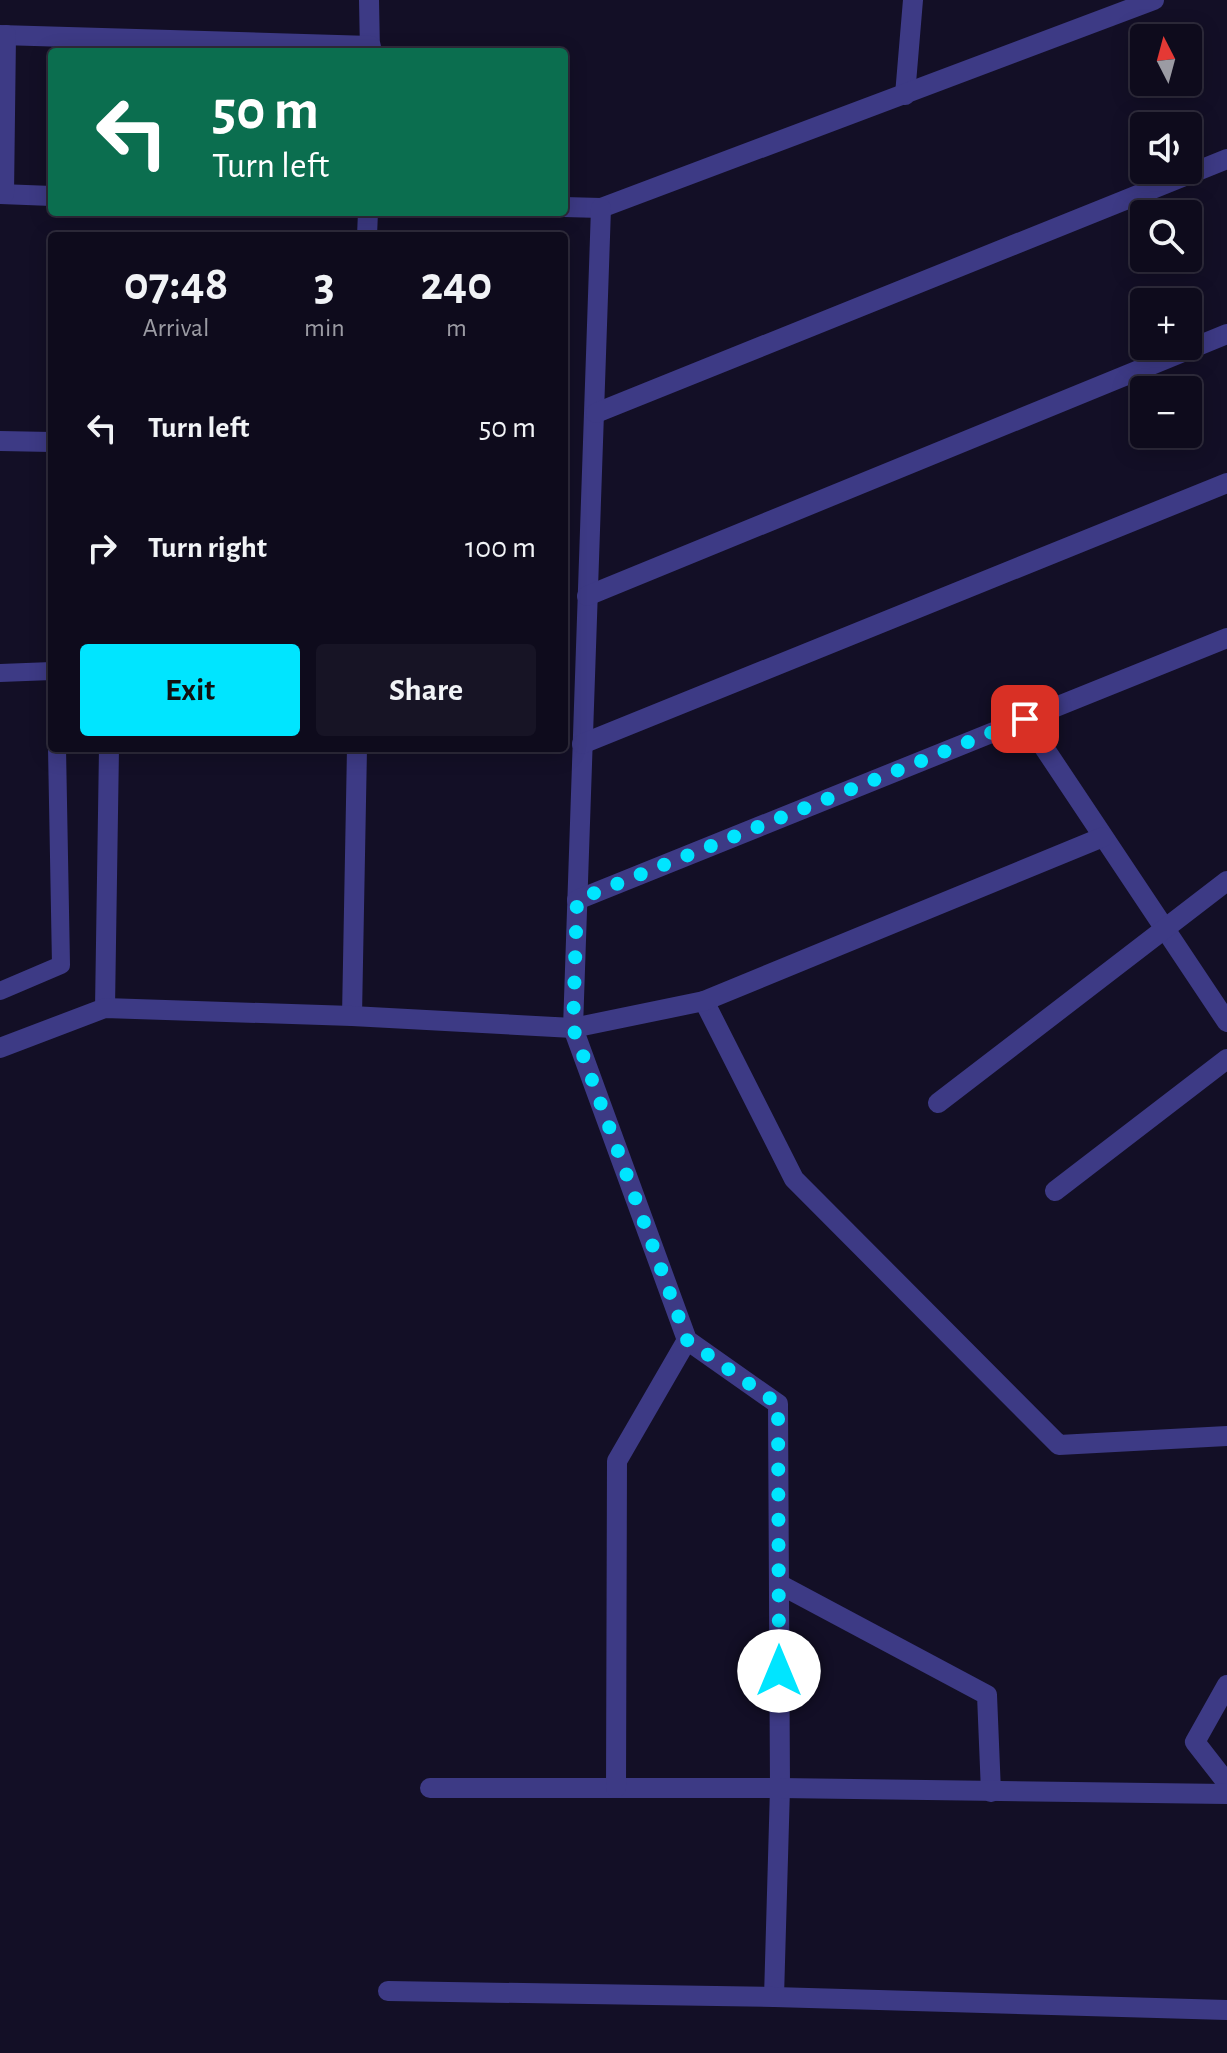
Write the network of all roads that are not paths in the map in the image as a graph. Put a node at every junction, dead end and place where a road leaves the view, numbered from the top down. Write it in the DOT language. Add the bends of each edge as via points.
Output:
graph roads {
  1 [pos="369,0"];
  2 [pos="913,0"];
  3 [pos="1154,0"];
  4 [pos="3,35"];
  5 [pos="344,48"];
  6 [pos="370,48"];
  7 [pos="905,95"];
  8 [pos="1227,159"];
  9 [pos="2,194"];
  10 [pos="48,196"];
  11 [pos="568,207"];
  12 [pos="601,208"];
  13 [pos="1227,334"];
  14 [pos="596,413"];
  15 [pos="0,441"];
  16 [pos="48,442"];
  17 [pos="1227,483"];
  18 [pos="587,596"];
  19 [pos="1227,638"];
  20 [pos="48,671"];
  21 [pos="0,673"];
  22 [pos="1025,719"];
  23 [pos="582,744"];
  24 [pos="57,752"];
  25 [pos="109,752"];
  26 [pos="357,752"];
  27 [pos="1103,837"];
  28 [pos="1227,881"];
  29 [pos="577,900"];
  30 [pos="1166,927"];
  31 [pos="0,991"];
  32 [pos="704,1001"];
  33 [pos="105,1008"];
  34 [pos="352,1016"];
  35 [pos="1227,1022"];
  36 [pos="573,1028"];
  37 [pos="0,1048"];
  38 [pos="1227,1059"];
  39 [pos="938,1103"];
  40 [pos="1055,1191"];
  41 [pos="687,1340"];
  42 [pos="1227,1436"];
  43 [pos="779,1584"];
  44 [pos="1227,1685"];
  45 [pos="1227,1783"];
  46 [pos="430,1788"];
  47 [pos="616,1788"];
  48 [pos="780,1788"];
  49 [pos="991,1792"];
  50 [pos="1227,1794"];
  51 [pos="388,1991"];
  52 [pos="774,1997"];
  53 [pos="1227,2010"];
  1 -- 6 [label="street"];
  2 -- 7 [label="street"];
  3 -- 7 [label="street"];
  4 -- 5 [label="street"];
  4 -- 9 [label="street"];
  7 -- 12 [label="street"];
  8 -- 14 [label="street"];
  9 -- 10 [label="street"];
  11 -- 12 [label="street"];
  12 -- 14 [label="street"];
  13 -- 18 [label="street"];
  14 -- 18 [label="street"];
  15 -- 16 [label="street"];
  17 -- 23 [label="street"];
  18 -- 23 [label="street"];
  19 -- 22 [label="street"];
  20 -- 21 [label="lane"];
  22 -- 27 [label="street"];
  22 -- 29 [label="street"];
  23 -- 29 [label="street"];
  24 -- 31 [label="lane" via="61,965"];
  25 -- 33 [label="street"];
  26 -- 34 [label="street"];
  27 -- 30 [label="street"];
  27 -- 32 [label="street"];
  28 -- 30 [label="street"];
  29 -- 36 [label="street"];
  30 -- 35 [label="street"];
  30 -- 39 [label="street"];
  32 -- 36 [label="street"];
  32 -- 42 [label="street" via="794,1179 1059,1445"];
  33 -- 34 [label="street"];
  33 -- 37 [label="street"];
  34 -- 36 [label="street"];
  36 -- 41 [label="street"];
  38 -- 40 [label="street"];
  41 -- 43 [label="street" via="778,1404"];
  41 -- 47 [label="street" via="617,1461"];
  43 -- 48 [label="street"];
  43 -- 49 [label="street" via="987,1695"];
  44 -- 45 [label="street" via="1195,1742"];
  46 -- 47 [label="street"];
  47 -- 48 [label="street"];
  48 -- 49 [label="street"];
  48 -- 52 [label="street"];
  49 -- 50 [label="street"];
  51 -- 52 [label="street"];
  52 -- 53 [label="street"];
}
